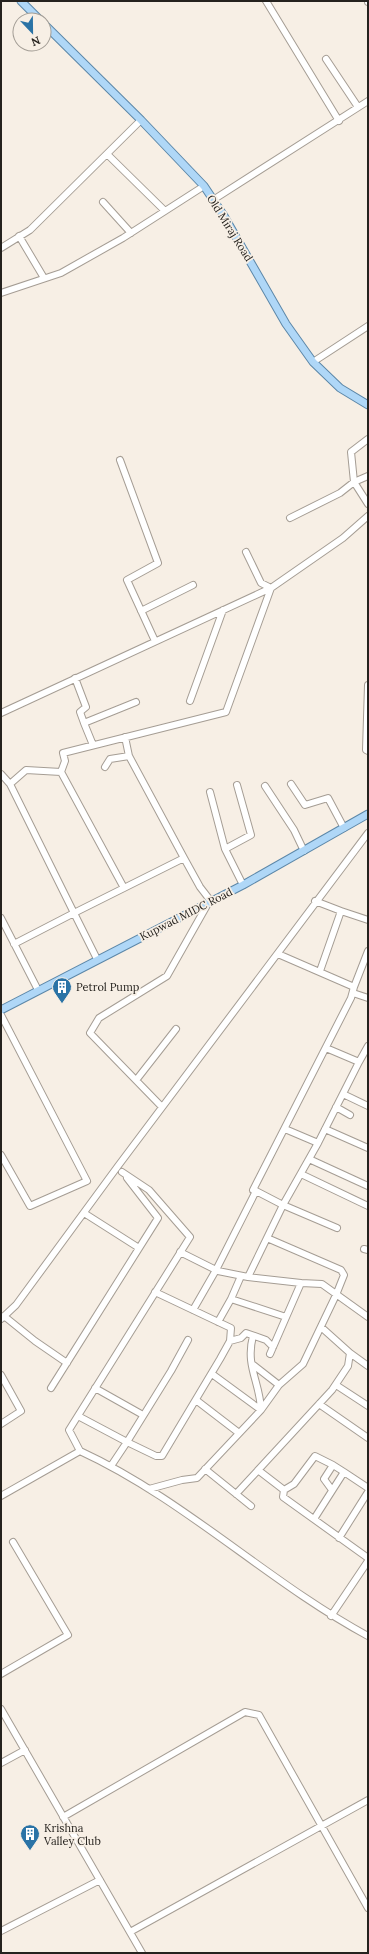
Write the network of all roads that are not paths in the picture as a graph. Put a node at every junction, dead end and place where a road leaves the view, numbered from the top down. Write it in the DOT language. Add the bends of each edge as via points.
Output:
graph roads {
  1 [pos="21,1"];
  2 [pos="266,1"];
  3 [pos="32,12"];
  4 [pos="52,32"];
  5 [pos="326,59"];
  6 [pos="368,101"];
  7 [pos="358,107"];
  8 [pos="141,120"];
  9 [pos="339,121"];
  10 [pos="107,154"];
  11 [pos="204,186"];
  12 [pos="213,200"];
  13 [pos="103,202"];
  14 [pos="165,211"];
  15 [pos="131,233"];
  16 [pos="20,236"];
  17 [pos="2,245"];
  18 [pos="44,278"];
  19 [pos="1,293"];
  20 [pos="368,326"];
  21 [pos="314,362"];
  22 [pos="368,405"];
  23 [pos="368,439"];
  24 [pos="120,460"];
  25 [pos="368,476"];
  26 [pos="354,482"];
  27 [pos="368,504"];
  28 [pos="368,516"];
  29 [pos="290,518"];
  30 [pos="246,552"];
  31 [pos="193,585"];
  32 [pos="271,588"];
  33 [pos="223,610"];
  34 [pos="141,611"];
  35 [pos="155,641"];
  36 [pos="75,678"];
  37 [pos="368,685"];
  38 [pos="190,701"];
  39 [pos="136,702"];
  40 [pos="1,713"];
  41 [pos="84,723"];
  42 [pos="125,737"];
  43 [pos="93,745"];
  44 [pos="368,750"];
  45 [pos="129,756"];
  46 [pos="105,767"];
  47 [pos="61,772"];
  48 [pos="1,774"];
  49 [pos="10,784"];
  50 [pos="291,784"];
  51 [pos="237,785"];
  52 [pos="265,786"];
  53 [pos="210,792"];
  54 [pos="368,814"];
  55 [pos="344,828"];
  56 [pos="368,833"];
  57 [pos="225,849"];
  58 [pos="304,851"];
  59 [pos="184,858"];
  60 [pos="243,885"];
  61 [pos="124,888"];
  62 [pos="210,900"];
  63 [pos="315,901"];
  64 [pos="341,911"];
  65 [pos="74,913"];
  66 [pos="1,918"];
  67 [pos="368,920"];
  68 [pos="14,944"];
  69 [pos="368,951"];
  70 [pos="278,954"];
  71 [pos="97,959"];
  72 [pos="320,971"];
  73 [pos="38,990"];
  74 [pos="354,990"];
  75 [pos="368,998"];
  76 [pos="1,1010"];
  77 [pos="1,1015"];
  78 [pos="176,1029"];
  79 [pos="368,1046"];
  80 [pos="326,1048"];
  81 [pos="359,1062"];
  82 [pos="137,1079"];
  83 [pos="343,1094"];
  84 [pos="368,1106"];
  85 [pos="162,1107"];
  86 [pos="336,1107"];
  87 [pos="350,1115"];
  88 [pos="285,1129"];
  89 [pos="325,1129"];
  90 [pos="318,1143"];
  91 [pos="368,1148"];
  92 [pos="1,1155"];
  93 [pos="309,1159"];
  94 [pos="118,1166"];
  95 [pos="122,1172"];
  96 [pos="301,1174"];
  97 [pos="368,1186"];
  98 [pos="256,1191"];
  99 [pos="283,1205"];
  100 [pos="368,1206"];
  101 [pos="84,1213"];
  102 [pos="338,1228"];
  103 [pos="267,1238"];
  104 [pos="139,1248"];
  105 [pos="180,1252"];
  106 [pos="216,1270"];
  107 [pos="241,1276"];
  108 [pos="248,1278"];
  109 [pos="301,1283"];
  110 [pos="154,1292"];
  111 [pos="336,1295"];
  112 [pos="231,1298"];
  113 [pos="193,1310"];
  114 [pos="286,1317"];
  115 [pos="368,1317"];
  116 [pos="3,1318"];
  117 [pos="218,1322"];
  118 [pos="321,1327"];
  119 [pos="253,1336"];
  120 [pos="188,1340"];
  121 [pos="230,1341"];
  122 [pos="273,1347"];
  123 [pos="350,1352"];
  124 [pos="270,1354"];
  125 [pos="67,1363"];
  126 [pos="252,1364"];
  127 [pos="368,1366"];
  128 [pos="212,1374"];
  129 [pos="1,1375"];
  130 [pos="279,1385"];
  131 [pos="336,1385"];
  132 [pos="51,1388"];
  133 [pos="95,1388"];
  134 [pos="196,1400"];
  135 [pos="319,1404"];
  136 [pos="368,1406"];
  137 [pos="261,1410"];
  138 [pos="142,1414"];
  139 [pos="78,1416"];
  140 [pos="1,1424"];
  141 [pos="239,1433"];
  142 [pos="368,1438"];
  143 [pos="127,1442"];
  144 [pos="80,1451"];
  145 [pos="333,1465"];
  146 [pos="111,1466"];
  147 [pos="206,1469"];
  148 [pos="258,1470"];
  149 [pos="344,1472"];
  150 [pos="368,1488"];
  151 [pos="150,1489"];
  152 [pos="284,1490"];
  153 [pos="332,1490"];
  154 [pos="368,1492"];
  155 [pos="236,1494"];
  156 [pos="1,1496"];
  157 [pos="251,1506"];
  158 [pos="314,1519"];
  159 [pos="339,1538"];
  160 [pos="13,1542"];
  161 [pos="368,1560"];
  162 [pos="331,1616"];
  163 [pos="368,1636"];
  164 [pos="1,1674"];
  165 [pos="1,1709"];
  166 [pos="25,1750"];
  167 [pos="1,1763"];
  168 [pos="368,1800"];
  169 [pos="63,1817"];
  170 [pos="322,1826"];
  171 [pos="100,1880"];
  172 [pos="368,1908"];
  173 [pos="1,1931"];
  174 [pos="130,1932"];
  175 [pos="142,1953"];
  1 -- 3 [label="main road"];
  2 -- 9 [label="street"];
  4 -- 8 [label="main road, Old Miraj Road"];
  5 -- 7 [label="street"];
  6 -- 7 [label="street"];
  7 -- 9 [label="street"];
  8 -- 10 [label="street"];
  8 -- 11 [label="main road, Old Miraj Road"];
  9 -- 12 [label="street"];
  10 -- 14 [label="street"];
  10 -- 16 [label="street" via="30,230"];
  11 -- 12 [label="main road, Old Miraj Road"];
  11 -- 14 [label="street"];
  12 -- 21 [label="main road, Old Miraj Road" via="286,324"];
  13 -- 15 [label="street"];
  14 -- 15 [label="street"];
  15 -- 18 [label="street" via="61,273"];
  16 -- 17 [label="street"];
  16 -- 18 [label="street"];
  18 -- 19 [label="street"];
  20 -- 21 [label="street"];
  21 -- 22 [label="main road, Old Miraj Road" via="340,388"];
  23 -- 26 [label="street" via="351,452"];
  24 -- 34 [label="street" via="158,563 127,580"];
  25 -- 26 [label="street"];
  26 -- 27 [label="street"];
  26 -- 29 [label="street"];
  28 -- 32 [label="street" via="343,538"];
  30 -- 32 [label="street" via="262,583"];
  31 -- 34 [label="street"];
  32 -- 33 [label="street"];
  32 -- 42 [label="street" via="226,712"];
  33 -- 35 [label="street"];
  33 -- 38 [label="street"];
  34 -- 35 [label="street"];
  35 -- 36 [label="street"];
  36 -- 40 [label="street"];
  36 -- 41 [label="street" via="86,707 80,712"];
  37 -- 44 [label="street"];
  39 -- 41 [label="street"];
  41 -- 43 [label="street"];
  42 -- 43 [label="street"];
  42 -- 45 [label="street"];
  43 -- 47 [label="street" via="63,752 65,761"];
  45 -- 46 [label="street" via="110,759"];
  45 -- 59 [label="street"];
  47 -- 49 [label="street" via="26,770"];
  47 -- 61 [label="street"];
  48 -- 49 [label="street"];
  49 -- 65 [label="street"];
  50 -- 55 [label="street" via="305,805 328,798"];
  51 -- 57 [label="street" via="251,836"];
  52 -- 58 [label="street" via="294,830"];
  53 -- 57 [label="street"];
  54 -- 55 [label="main road, Kupwad MIDC Road"];
  55 -- 58 [label="main road, Kupwad MIDC Road"];
  56 -- 63 [label="street"];
  57 -- 60 [label="street"];
  58 -- 60 [label="main road, Kupwad MIDC Road"];
  59 -- 61 [label="street"];
  59 -- 62 [label="street"];
  60 -- 62 [label="main road, Kupwad MIDC Road"];
  61 -- 65 [label="street"];
  62 -- 71 [label="main road, Kupwad MIDC Road"];
  62 -- 82 [label="street" via="167,976 99,1018 90,1033"];
  63 -- 64 [label="street"];
  63 -- 70 [label="street"];
  64 -- 67 [label="street"];
  64 -- 72 [label="street"];
  65 -- 68 [label="street"];
  65 -- 71 [label="street"];
  66 -- 68 [label="street"];
  68 -- 73 [label="street"];
  69 -- 74 [label="street"];
  70 -- 72 [label="street"];
  70 -- 85 [label="street"];
  71 -- 73 [label="main road, Kupwad MIDC Road"];
  72 -- 74 [label="street"];
  73 -- 76 [label="main road, Kupwad MIDC Road"];
  74 -- 75 [label="street"];
  74 -- 80 [label="street"];
  77 -- 92 [label="street" via="87,1181 30,1206"];
  78 -- 82 [label="street"];
  79 -- 81 [label="street"];
  80 -- 81 [label="street"];
  80 -- 88 [label="street"];
  81 -- 83 [label="street"];
  82 -- 85 [label="street"];
  83 -- 84 [label="street"];
  83 -- 86 [label="street"];
  85 -- 94 [label="street"];
  86 -- 87 [label="street"];
  86 -- 89 [label="street"];
  88 -- 90 [label="street"];
  88 -- 98 [label="street" via="253,1190"];
  89 -- 90 [label="street"];
  89 -- 91 [label="street"];
  90 -- 93 [label="street"];
  93 -- 96 [label="street"];
  93 -- 97 [label="street"];
  94 -- 95 [label="street"];
  94 -- 101 [label="street"];
  95 -- 104 [label="street" via="158,1218"];
  95 -- 105 [label="street" via="149,1190 190,1237"];
  96 -- 99 [label="street"];
  96 -- 100 [label="street"];
  98 -- 99 [label="street"];
  98 -- 106 [label="street"];
  99 -- 102 [label="street"];
  99 -- 103 [label="street"];
  101 -- 104 [label="street"];
  101 -- 116 [label="street" via="16,1305"];
  103 -- 108 [label="street"];
  103 -- 111 [label="street" via="341,1270 344,1276"];
  104 -- 125 [label="street"];
  105 -- 106 [label="street"];
  105 -- 110 [label="street"];
  106 -- 107 [label="street"];
  106 -- 113 [label="street"];
  107 -- 108 [label="street"];
  107 -- 112 [label="street"];
  108 -- 109 [label="street"];
  109 -- 111 [label="street" via="322,1284"];
  109 -- 114 [label="street"];
  110 -- 113 [label="street"];
  110 -- 133 [label="street"];
  111 -- 115 [label="street"];
  111 -- 118 [label="street"];
  112 -- 114 [label="street"];
  112 -- 117 [label="street"];
  113 -- 117 [label="street"];
  114 -- 122 [label="street"];
  116 -- 125 [label="street"];
  117 -- 121 [label="street" via="232,1328"];
  118 -- 123 [label="street"];
  118 -- 130 [label="street" via="303,1364"];
  119 -- 121 [label="street" via="246,1333 241,1338"];
  119 -- 122 [label="street" via="266,1340"];
  119 -- 126 [label="street" via="249,1350"];
  120 -- 138 [label="street"];
  121 -- 128 [label="street"];
  122 -- 124 [label="street"];
  123 -- 127 [label="street"];
  123 -- 131 [label="street" via="348,1366"];
  125 -- 132 [label="street"];
  126 -- 130 [label="street"];
  126 -- 137 [label="street" via="261,1399"];
  128 -- 134 [label="street"];
  128 -- 137 [label="street"];
  129 -- 140 [label="street" via="21,1411"];
  130 -- 137 [label="street"];
  131 -- 135 [label="street"];
  131 -- 136 [label="street"];
  133 -- 138 [label="street"];
  133 -- 139 [label="street"];
  134 -- 141 [label="street"];
  134 -- 143 [label="street" via="162,1456 156,1456"];
  135 -- 142 [label="street"];
  135 -- 148 [label="street"];
  137 -- 141 [label="street"];
  138 -- 143 [label="street"];
  139 -- 143 [label="street"];
  139 -- 144 [label="street" via="69,1430"];
  141 -- 147 [label="street"];
  143 -- 146 [label="street"];
  144 -- 146 [label="street"];
  144 -- 156 [label="street"];
  145 -- 149 [label="street"];
  145 -- 152 [label="street" via="315,1456 294,1484"];
  145 -- 153 [label="street" via="324,1479"];
  146 -- 151 [label="street"];
  147 -- 151 [label="street" via="197,1478"];
  147 -- 155 [label="street"];
  148 -- 152 [label="street"];
  148 -- 155 [label="street"];
  149 -- 150 [label="street"];
  149 -- 153 [label="street"];
  151 -- 162 [label="street"];
  152 -- 158 [label="street" via="283,1496"];
  153 -- 158 [label="street"];
  154 -- 159 [label="street"];
  155 -- 157 [label="street"];
  158 -- 159 [label="street"];
  159 -- 161 [label="street"];
  160 -- 164 [label="street" via="68,1635"];
  161 -- 162 [label="street"];
  162 -- 163 [label="street"];
  165 -- 166 [label="street"];
  166 -- 167 [label="street"];
  166 -- 169 [label="street"];
  168 -- 170 [label="street"];
  169 -- 170 [label="street" via="246,1712 259,1715"];
  169 -- 171 [label="street"];
  170 -- 172 [label="street"];
  170 -- 174 [label="street"];
  171 -- 173 [label="street"];
  171 -- 174 [label="street"];
  174 -- 175 [label="street"];
}
